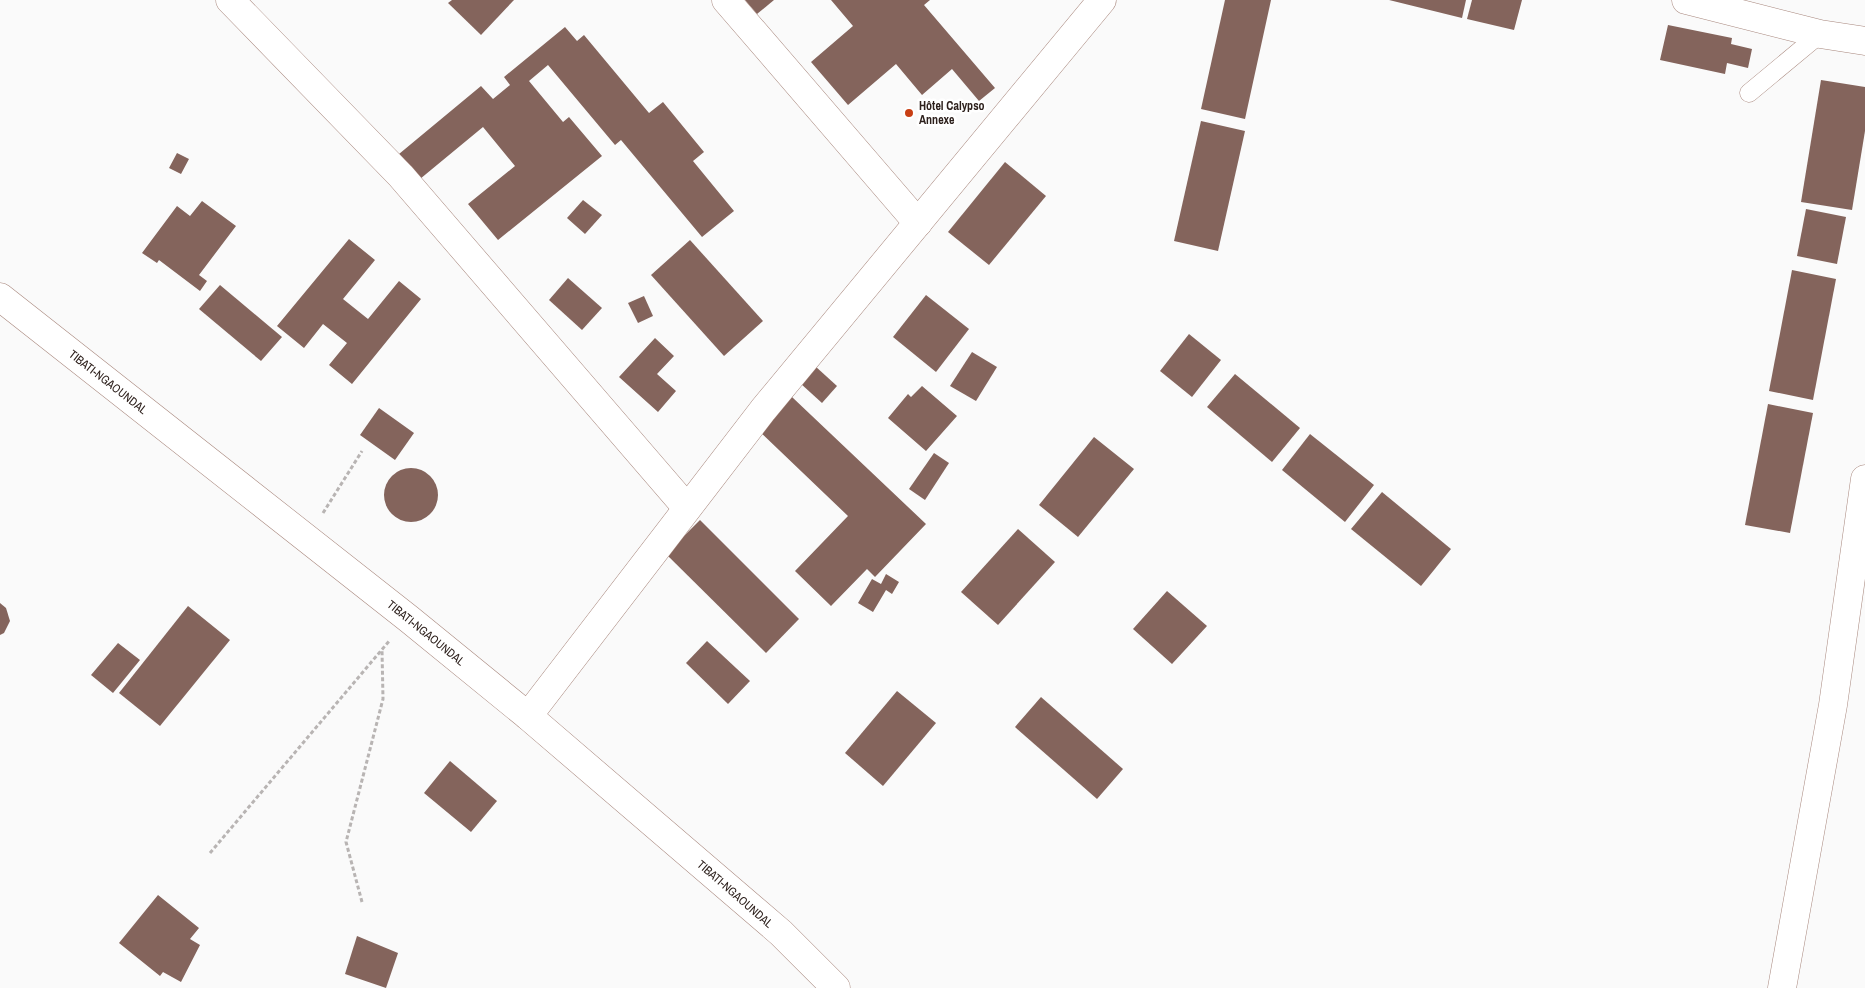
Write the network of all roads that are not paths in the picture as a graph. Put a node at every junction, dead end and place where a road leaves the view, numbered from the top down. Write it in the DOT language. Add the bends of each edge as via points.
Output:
graph roads {
  1 [pos="230,0"];
  2 [pos="726,0"];
  3 [pos="1102,0"];
  4 [pos="1686,0"];
  5 [pos="1820,34"];
  6 [pos="1865,41"];
  7 [pos="1749,93"];
  8 [pos="918,223"];
  9 [pos="0,297"];
  10 [pos="1865,479"];
  11 [pos="687,508"];
  12 [pos="528,716"];
  13 [pos="836,988"];
  14 [pos="1782,988"];
  1 -- 11 [label="main road" via="401,176"];
  2 -- 8 [label="main road"];
  3 -- 8 [label="main road"];
  4 -- 5 [label="main road"];
  5 -- 6 [label="main road"];
  5 -- 7 [label="lane"];
  8 -- 11 [label="main road" via="763,410"];
  9 -- 12 [label="main road, TIBATI-NGAOUNDAL"];
  10 -- 14 [label="main road" via="1833,705"];
  11 -- 12 [label="main road"];
  12 -- 13 [label="main road, TIBATI-NGAOUNDAL" via="780,933"];
}
